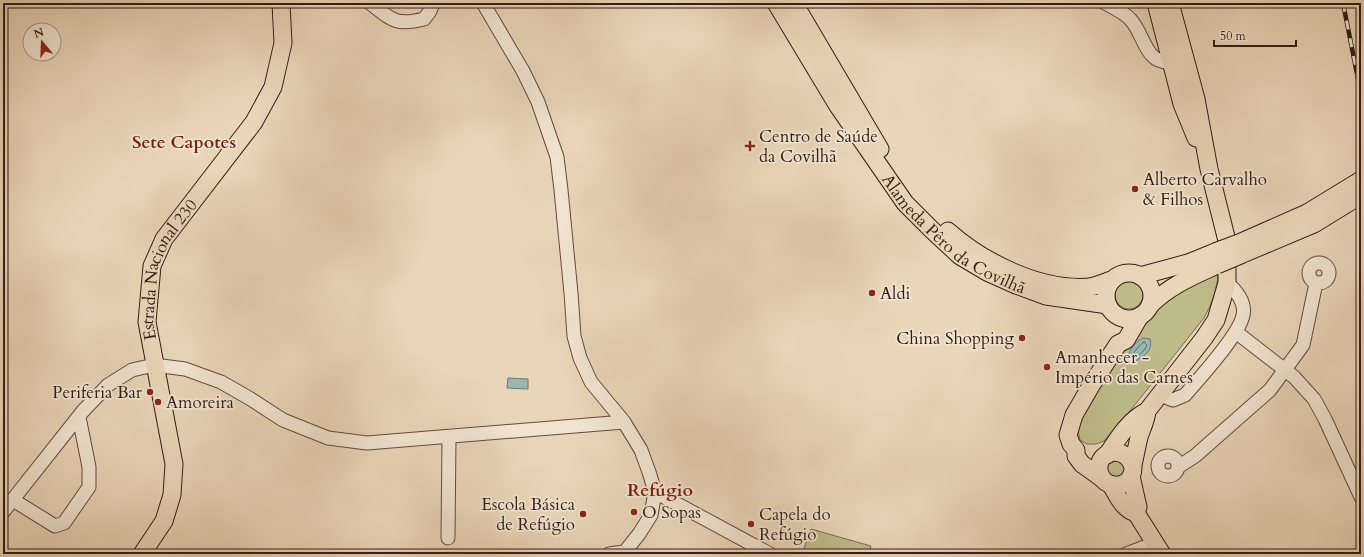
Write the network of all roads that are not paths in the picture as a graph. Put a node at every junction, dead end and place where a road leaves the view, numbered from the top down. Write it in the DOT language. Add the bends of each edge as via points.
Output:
graph roads {
  1 [pos="281,3"];
  2 [pos="370,3"];
  3 [pos="432,3"];
  4 [pos="483,3"];
  5 [pos="776,3"];
  6 [pos="794,3"];
  7 [pos="1105,3"];
  8 [pos="1156,3"];
  9 [pos="1170,3"];
  10 [pos="1171,62"];
  11 [pos="1209,169"];
  12 [pos="1361,180"];
  13 [pos="1361,195"];
  14 [pos="1241,248"];
  15 [pos="1216,259"];
  16 [pos="1140,276"];
  17 [pos="1112,280"];
  18 [pos="1227,283"];
  19 [pos="1316,283"];
  20 [pos="1111,309"];
  21 [pos="1145,310"];
  22 [pos="1236,332"];
  23 [pos="1118,344"];
  24 [pos="154,365"];
  25 [pos="1284,370"];
  26 [pos="1160,394"];
  27 [pos="1147,411"];
  28 [pos="79,417"];
  29 [pos="624,422"];
  30 [pos="449,437"];
  31 [pos="1076,450"];
  32 [pos="1105,456"];
  33 [pos="1178,467"];
  34 [pos="1132,472"];
  35 [pos="1107,482"];
  36 [pos="655,492"];
  37 [pos="1361,497"];
  38 [pos="13,500"];
  39 [pos="3,512"];
  40 [pos="1136,513"];
  41 [pos="448,538"];
  42 [pos="1158,548"];
  43 [pos="623,553"];
  44 [pos="142,554"];
  45 [pos="609,554"];
  46 [pos="770,554"];
  47 [pos="1126,554"];
  1 -- 24 [label="main road, Estrada Nacional 230" via="283,43 273,87 254,122 164,239 152,266 147,322"];
  2 -- 3 [label="street" via="393,20 405,23 424,19"];
  4 -- 29 [label="street" via="538,102 557,157 572,293 574,336 580,358 591,382"];
  5 -- 20 [label="main road, Alameda Pêro da Covilhã" via="838,106 906,203 960,256 1016,286 1046,296"];
  6 -- 17 [label="main road, Alameda Pêro da Covilhã" via="885,157 913,196 958,240 1005,268 1050,283 1089,287"];
  7 -- 10 [label="street" via="1133,22 1146,47 1157,60"];
  8 -- 10 [label="main road"];
  9 -- 11 [label="main road" via="1196,98"];
  10 -- 11 [label="main road" via="1182,104"];
  11 -- 18 [label="main road" via="1227,241"];
  12 -- 14 [label="main road, Alameda Pêro da Covilhã" via="1307,213"];
  13 -- 14 [label="main road, Alameda Pêro da Covilhã" via="1314,224"];
  14 -- 15 [label="main road, Alameda Pêro da Covilhã, bridge"];
  15 -- 16 [label="main road, Alameda Pêro da Covilhã" via="1188,263"];
  15 -- 21 [label="main road, Alameda Pêro da Covilhã" via="1163,293"];
  16 -- 17 [label="main road, Alameda Pêro da Covilhã" via="1131,273"];
  16 -- 21 [label="main road" via="1152,290 1152,298"];
  17 -- 20 [label="main road" via="1106,298"];
  18 -- 22 [label="street" via="1241,300 1244,314"];
  18 -- 26 [label="main road" via="1216,320"];
  19 -- 25 [label="street" via="1302,345"];
  20 -- 21 [label="main road, Alameda Pêro da Covilhã" via="1126,318 1133,318"];
  20 -- 23 [label="main road" via="1117,327"];
  21 -- 23 [label="main road" via="1126,340"];
  22 -- 25 [label="street"];
  22 -- 26 [label="street" via="1185,395 1173,400"];
  23 -- 31 [label="main road" via="1074,415 1068,434"];
  24 -- 28 [label="street" via="132,370 108,385"];
  24 -- 30 [label="street" via="185,369 221,382 283,420 328,438 367,443"];
  24 -- 44 [label="main road, Estrada Nacional 230" via="174,464 172,495 164,521"];
  25 -- 33 [label="street" via="1270,390 1195,456"];
  25 -- 37 [label="street" via="1299,381 1314,399"];
  26 -- 27 [label="main road"];
  27 -- 32 [label="main road" via="1137,416"];
  27 -- 34 [label="main road"];
  28 -- 38 [label="street"];
  28 -- 38 [label="street" via="89,486 64,523 55,526"];
  29 -- 30 [label="street"];
  29 -- 36 [label="street" via="641,450"];
  30 -- 41 [label="street"];
  31 -- 32 [label="main road"];
  31 -- 35 [label="main road" via="1076,456 1082,464"];
  32 -- 34 [label="main road" via="1116,452 1126,455 1132,462"];
  32 -- 35 [label="main road" via="1099,466 1100,475"];
  34 -- 35 [label="main road" via="1128,481 1123,484"];
  34 -- 40 [label="main road" via="1138,507"];
  35 -- 40 [label="main road" via="1122,504 1129,511"];
  36 -- 43 [label="street" via="651,515"];
  36 -- 46 [label="street"];
  38 -- 39 [label="street"];
  40 -- 42 [label="main road"];
  42 -- 47 [label="street"];
  43 -- 45 [label="street"];
}
